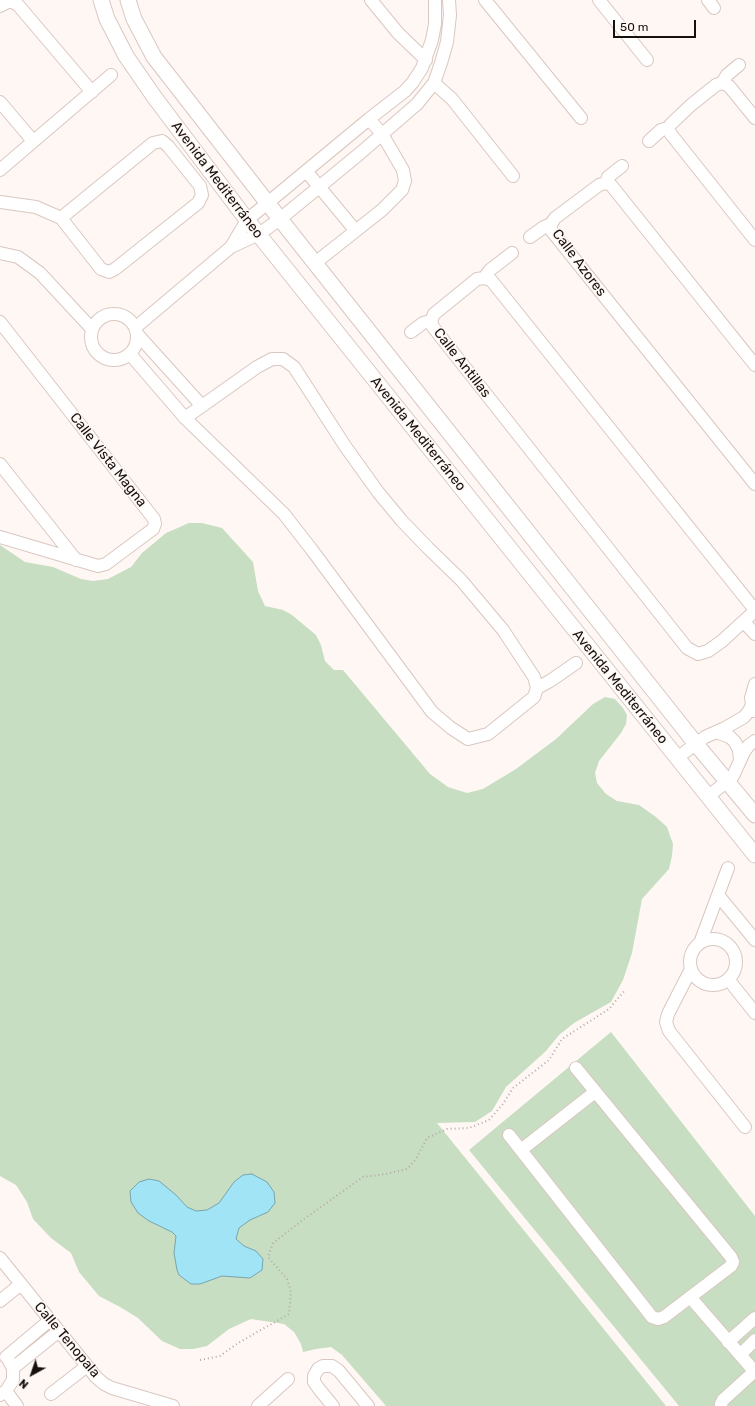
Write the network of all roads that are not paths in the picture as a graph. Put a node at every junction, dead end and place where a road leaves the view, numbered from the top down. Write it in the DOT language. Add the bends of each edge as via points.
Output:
graph roads {
  1 [pos="101,0"];
  2 [pos="128,0"];
  3 [pos="371,0"];
  4 [pos="434,0"];
  5 [pos="449,0"];
  6 [pos="485,0"];
  7 [pos="598,0"];
  8 [pos="0,6"];
  9 [pos="426,60"];
  10 [pos="647,60"];
  11 [pos="739,65"];
  12 [pos="111,75"];
  13 [pos="434,83"];
  14 [pos="722,83"];
  15 [pos="92,92"];
  16 [pos="0,102"];
  17 [pos="580,118"];
  18 [pos="755,118"];
  19 [pos="369,119"];
  20 [pos="668,128"];
  21 [pos="382,134"];
  22 [pos="345,139"];
  23 [pos="33,141"];
  24 [pos="649,141"];
  25 [pos="358,155"];
  26 [pos="622,166"];
  27 [pos="0,170"];
  28 [pos="306,170"];
  29 [pos="513,176"];
  30 [pos="606,183"];
  31 [pos="319,187"];
  32 [pos="0,202"];
  33 [pos="268,203"];
  34 [pos="61,218"];
  35 [pos="280,219"];
  36 [pos="247,220"];
  37 [pos="550,224"];
  38 [pos="355,230"];
  39 [pos="259,234"];
  40 [pos="530,237"];
  41 [pos="755,240"];
  42 [pos="231,247"];
  43 [pos="0,253"];
  44 [pos="512,253"];
  45 [pos="315,263"];
  46 [pos="484,278"];
  47 [pos="431,321"];
  48 [pos="0,322"];
  49 [pos="92,329"];
  50 [pos="137,331"];
  51 [pos="411,332"];
  52 [pos="130,354"];
  53 [pos="755,365"];
  54 [pos="202,406"];
  55 [pos="185,418"];
  56 [pos="0,464"];
  57 [pos="755,484"];
  58 [pos="0,538"];
  59 [pos="76,560"];
  60 [pos="755,610"];
  61 [pos="744,622"];
  62 [pos="755,634"];
  63 [pos="576,663"];
  64 [pos="755,684"];
  65 [pos="537,688"];
  66 [pos="753,711"];
  67 [pos="716,732"];
  68 [pos="755,741"];
  69 [pos="696,744"];
  70 [pos="677,758"];
  71 [pos="740,761"];
  72 [pos="728,782"];
  73 [pos="708,796"];
  74 [pos="755,816"];
  75 [pos="755,854"];
  76 [pos="728,868"];
  77 [pos="718,895"];
  78 [pos="755,940"];
  79 [pos="700,943"];
  80 [pos="691,969"];
  81 [pos="728,979"];
  82 [pos="755,1013"];
  83 [pos="576,1068"];
  84 [pos="595,1092"];
  85 [pos="745,1127"];
  86 [pos="509,1135"];
  87 [pos="521,1150"];
  88 [pos="0,1258"];
  89 [pos="21,1284"];
  90 [pos="690,1298"];
  91 [pos="0,1301"];
  92 [pos="755,1318"];
  93 [pos="50,1320"];
  94 [pos="59,1331"];
  95 [pos="755,1340"];
  96 [pos="728,1342"];
  97 [pos="740,1355"];
  98 [pos="3,1356"];
  99 [pos="87,1366"];
  100 [pos="13,1368"];
  101 [pos="755,1372"];
  102 [pos="288,1379"];
  103 [pos="3,1393"];
  104 [pos="52,1394"];
  105 [pos="17,1406"];
  106 [pos="173,1406"];
  107 [pos="258,1406"];
  108 [pos="333,1406"];
  109 [pos="368,1406"];
  110 [pos="721,1406"];
  1 -- 36 [label="street, Avenida Mediterráneo" via="107,19 126,56"];
  2 -- 33 [label="street, Avenida Mediterráneo" via="134,19 154,56"];
  3 -- 9 [label="street" via="398,33"];
  4 -- 9 [label="street" via="435,24"];
  5 -- 13 [label="street" via="447,42"];
  6 -- 17 [label="street"];
  7 -- 10 [label="street"];
  8 -- 15 [label="street" via="10,1 18,5"];
  9 -- 19 [label="street" via="405,91"];
  11 -- 14 [label="street"];
  12 -- 15 [label="street"];
  13 -- 21 [label="street" via="417,104"];
  13 -- 29 [label="street" via="452,99"];
  14 -- 18 [label="street" via="729,86"];
  14 -- 20 [label="street" via="691,105"];
  15 -- 23 [label="street"];
  16 -- 23 [label="street"];
  19 -- 21 [label="street"];
  19 -- 22 [label="street"];
  20 -- 24 [label="street" via="661,130"];
  20 -- 41 [label="street"];
  21 -- 25 [label="street"];
  21 -- 38 [label="street" via="403,170 405,181 402,190 382,210"];
  22 -- 25 [label="street"];
  22 -- 28 [label="street"];
  23 -- 27 [label="street"];
  25 -- 31 [label="street"];
  26 -- 30 [label="street, Calle Azores" via="608,177"];
  28 -- 31 [label="street"];
  28 -- 33 [label="street"];
  30 -- 37 [label="street, Calle Azores" via="599,185"];
  30 -- 53 [label="street" via="611,185"];
  31 -- 35 [label="street"];
  31 -- 38 [label="street"];
  32 -- 34 [label="street" via="36,207"];
  33 -- 35 [label="street, Avenida Mediterráneo"];
  33 -- 36 [label="street"];
  34 -- 34 [label="street" via="101,269 109,272 198,203 202,195 200,186 162,141 153,144"];
  35 -- 39 [label="street"];
  35 -- 45 [label="street, Avenida Mediterráneo"];
  36 -- 39 [label="street, Avenida Mediterráneo"];
  36 -- 42 [label="street"];
  37 -- 40 [label="street"];
  37 -- 57 [label="street, Calle Azores" via="552,230"];
  38 -- 45 [label="street"];
  39 -- 42 [label="street"];
  39 -- 70 [label="street, Avenida Mediterráneo"];
  42 -- 50 [label="street"];
  43 -- 49 [label="street" via="18,257 40,273"];
  44 -- 46 [label="street"];
  45 -- 69 [label="street, Avenida Mediterráneo"];
  46 -- 47 [label="street, Calle Antillas" via="477,279 434,314"];
  46 -- 60 [label="street, Calle Antillas" via="491,280"];
  47 -- 51 [label="street" via="423,323"];
  47 -- 61 [label="street, Calle Antillas" via="433,327 687,648 698,654 708,651"];
  48 -- 59 [label="street, Calle Vista Magna" via="154,519 152,529 106,564 98,566"];
  49 -- 50 [label="street" via="100,318 114,313 127,317"];
  49 -- 52 [label="street" via="93,347 101,356 113,360 125,358"];
  50 -- 52 [label="street" via="135,349"];
  50 -- 54 [label="street"];
  52 -- 55 [label="street"];
  54 -- 55 [label="street"];
  54 -- 65 [label="street" via="272,359 283,359 294,367 378,492 407,527 461,580 503,630 534,677"];
  55 -- 65 [label="street" via="284,514 432,712 451,728 468,739 488,734 534,697"];
  56 -- 59 [label="street"];
  58 -- 59 [label="street, Calle Vista Magna"];
  60 -- 61 [label="street, Calle Antillas"];
  61 -- 62 [label="street"];
  63 -- 65 [label="street"];
  64 -- 66 [label="street" via="751,698"];
  66 -- 67 [label="street"];
  67 -- 69 [label="street"];
  67 -- 71 [label="street" via="730,737 735,742"];
  68 -- 71 [label="street" via="749,745"];
  69 -- 70 [label="street"];
  69 -- 72 [label="street, Avenida Mediterráneo"];
  70 -- 73 [label="street, Avenida Mediterráneo"];
  71 -- 72 [label="street"];
  72 -- 73 [label="street"];
  72 -- 74 [label="street, Avenida Mediterráneo"];
  73 -- 75 [label="street, Avenida Mediterráneo"];
  76 -- 77 [label="street"];
  77 -- 78 [label="street"];
  77 -- 79 [label="street"];
  79 -- 80 [label="street" via="691,955"];
  79 -- 81 [label="street" via="715,939 729,945 736,959 736,966"];
  80 -- 81 [label="street" via="700,981 707,984 714,985"];
  80 -- 85 [label="street" via="668,1014 666,1022 669,1031"];
  81 -- 82 [label="street"];
  83 -- 84 [label="street"];
  84 -- 87 [label="street"];
  84 -- 90 [label="street" via="731,1257 731,1266"];
  86 -- 87 [label="street"];
  87 -- 90 [label="street" via="652,1317 658,1320"];
  88 -- 89 [label="street, Calle Tenopala"];
  89 -- 91 [label="street"];
  89 -- 93 [label="street, Calle Tenopala"];
  90 -- 96 [label="street"];
  92 -- 96 [label="street"];
  93 -- 94 [label="street, Calle Tenopala"];
  93 -- 98 [label="street"];
  94 -- 99 [label="street, Calle Tenopala"];
  94 -- 100 [label="street"];
  95 -- 97 [label="street"];
  96 -- 97 [label="street"];
  97 -- 101 [label="street"];
  98 -- 100 [label="street"];
  99 -- 104 [label="street"];
  99 -- 106 [label="street, Calle Tenopala" via="104,1384 112,1388"];
  100 -- 103 [label="street" via="13,1380"];
  101 -- 110 [label="street" via="723,1400"];
  102 -- 107 [label="street"];
  103 -- 105 [label="street"];
  108 -- 109 [label="street" via="314,1382 314,1376 324,1366 332,1366 340,1371"];
}
